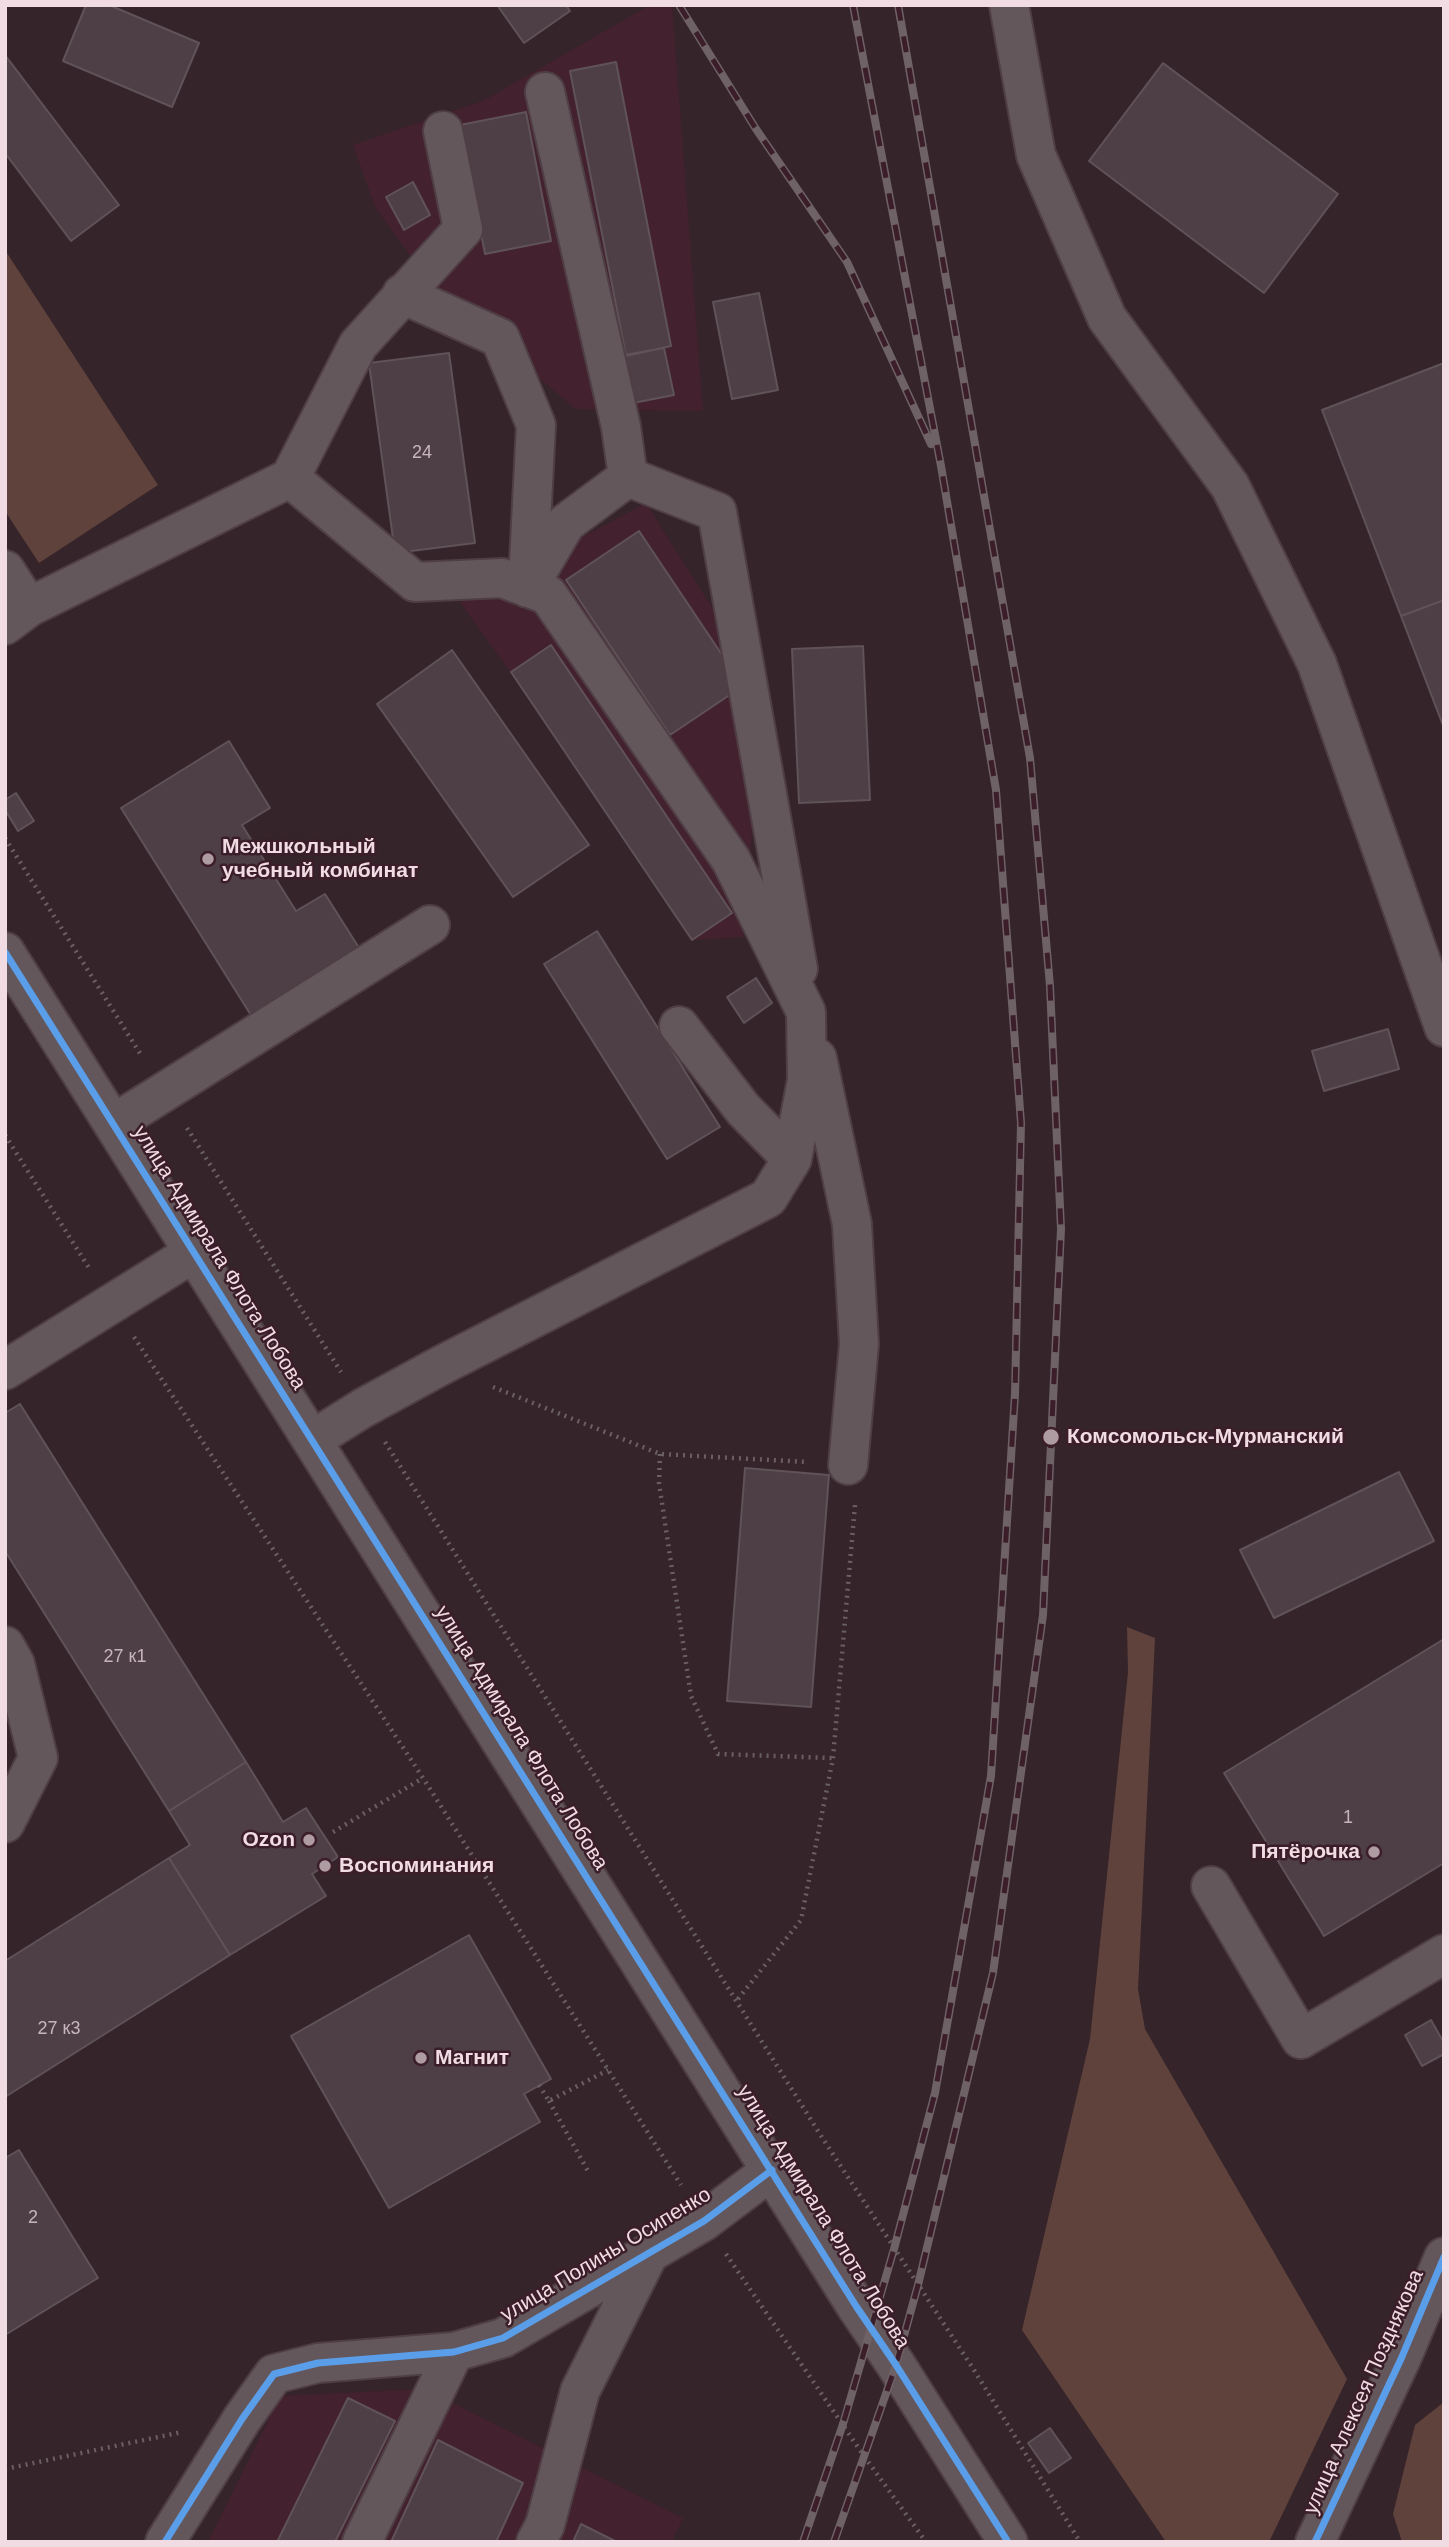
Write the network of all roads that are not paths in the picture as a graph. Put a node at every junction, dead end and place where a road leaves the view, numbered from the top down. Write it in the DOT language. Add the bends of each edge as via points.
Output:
graph roads {
  1 [pos="1009,5"];
  2 [pos="545,92"];
  3 [pos="443,131"];
  4 [pos="402,294"];
  5 [pos="628,477"];
  6 [pos="290,478"];
  7 [pos="5,570"];
  8 [pos="528,588"];
  9 [pos="17,616"];
  10 [pos="430,926"];
  11 [pos="5,952"];
  12 [pos="806,1012"];
  13 [pos="679,1026"];
  14 [pos="1444,1027"];
  15 [pos="113,1124"];
  16 [pos="792,1159"];
  17 [pos="193,1253"];
  18 [pos="5,1370"];
  19 [pos="312,1440"];
  20 [pos="848,1465"];
  21 [pos="5,1646"];
  22 [pos="5,1823"];
  23 [pos="1211,1886"];
  24 [pos="1444,1954"];
  25 [pos="772,2170"];
  26 [pos="648,2255"];
  27 [pos="1444,2257"];
  28 [pos="454,2352"];
  29 [pos="165,2542"];
  30 [pos="362,2542"];
  31 [pos="537,2542"];
  32 [pos="1007,2542"];
  33 [pos="1315,2542"];
  1 -- 14 [label="street" via="1036,155 1107,318 1230,485 1317,664"];
  2 -- 5 [label="street" via="621,427"];
  3 -- 4 [label="street" via="463,229"];
  4 -- 6 [label="street" via="358,345"];
  4 -- 8 [label="street" via="500,338 536,425"];
  5 -- 8 [label="street" via="566,523"];
  5 -- 12 [label="street" via="717,512"];
  6 -- 8 [label="street" via="415,582 502,578"];
  6 -- 9 [label="street"];
  7 -- 9 [label="street"];
  8 -- 12 [label="street" via="548,595 731,860"];
  10 -- 15 [label="street"];
  11 -- 15 [label="street, улица Адмирала Флота Лобова"];
  12 -- 16 [label="street" via="807,1080"];
  12 -- 20 [label="street" via="852,1224 859,1344"];
  13 -- 16 [label="street" via="743,1109"];
  15 -- 17 [label="street, улица Адмирала Флота Лобова"];
  16 -- 19 [label="street" via="768,1198 440,1366"];
  17 -- 18 [label="street"];
  17 -- 19 [label="street, улица Адмирала Флота Лобова"];
  19 -- 25 [label="street, улица Адмирала Флота Лобова"];
  21 -- 22 [label="street" via="15,1664 38,1758"];
  23 -- 24 [label="street" via="1301,2039"];
  25 -- 26 [label="street, улица Полины Осипенко" via="704,2221"];
  25 -- 32 [label="street, улица Адмирала Флота Лобова"];
  26 -- 28 [label="street, улица Полины Осипенко" via="503,2338"];
  26 -- 31 [label="street" via="580,2391"];
  27 -- 33 [label="street, улица Алексея Позднякова"];
  28 -- 29 [label="street, улица Полины Осипенко" via="318,2363 274,2374"];
  28 -- 30 [label="street"];
}
